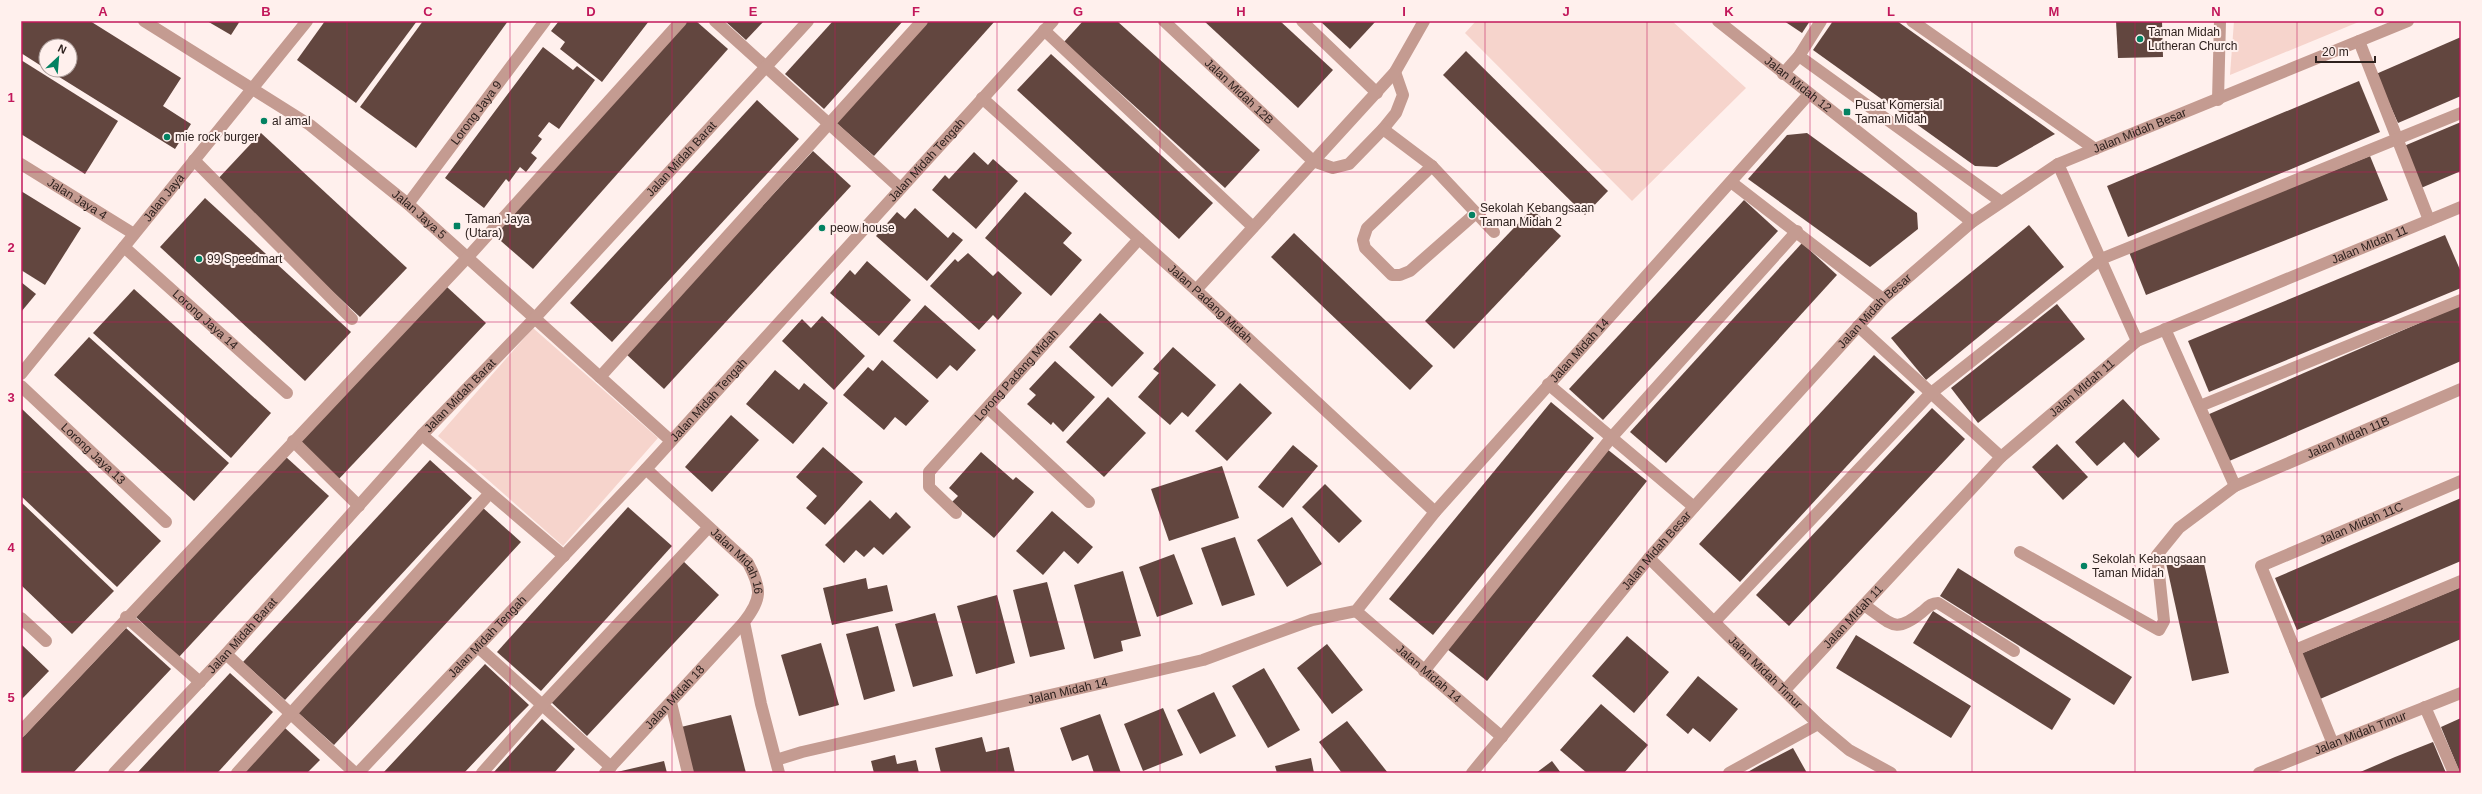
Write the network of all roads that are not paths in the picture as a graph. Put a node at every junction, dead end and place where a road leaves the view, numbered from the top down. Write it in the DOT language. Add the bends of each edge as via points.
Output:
graph roads {
  1 [pos="144,21"];
  2 [pos="308,21"];
  3 [pos="545,21"];
  4 [pos="681,21"];
  5 [pos="715,21"];
  6 [pos="808,21"];
  7 [pos="922,21"];
  8 [pos="1053,21"];
  9 [pos="1164,21"];
  10 [pos="1302,21"];
  11 [pos="1718,21"];
  12 [pos="1821,21"];
  13 [pos="1912,21"];
  14 [pos="2220,21"];
  15 [pos="2408,21"];
  16 [pos="1420,22"];
  17 [pos="1044,30"];
  18 [pos="2359,41"];
  19 [pos="1799,56"];
  20 [pos="765,67"];
  21 [pos="1395,72"];
  22 [pos="1783,74"];
  23 [pos="254,88"];
  24 [pos="1377,93"];
  25 [pos="1809,94"];
  26 [pos="982,98"];
  27 [pos="2218,100"];
  28 [pos="2461,113"];
  29 [pos="830,123"];
  30 [pos="1383,129"];
  31 [pos="2398,139"];
  32 [pos="2095,150"];
  33 [pos="194,160"];
  34 [pos="1313,162"];
  35 [pos="21,164"];
  36 [pos="2058,164"];
  37 [pos="1432,166"];
  38 [pos="1731,182"];
  39 [pos="900,188"];
  40 [pos="2000,201"];
  41 [pos="408,204"];
  42 [pos="2461,207"];
  43 [pos="1476,213"];
  44 [pos="2429,220"];
  45 [pos="1972,222"];
  46 [pos="1253,227"];
  47 [pos="1797,230"];
  48 [pos="1494,232"];
  49 [pos="134,234"];
  50 [pos="1139,239"];
  51 [pos="124,247"];
  52 [pos="467,258"];
  53 [pos="2100,259"];
  54 [pos="1196,290"];
  55 [pos="1884,299"];
  56 [pos="2461,300"];
  57 [pos="352,319"];
  58 [pos="534,320"];
  59 [pos="1858,326"];
  60 [pos="2165,329"];
  61 [pos="2137,341"];
  62 [pos="21,374"];
  63 [pos="600,378"];
  64 [pos="1548,384"];
  65 [pos="21,386"];
  66 [pos="2461,389"];
  67 [pos="287,393"];
  68 [pos="1930,394"];
  69 [pos="2200,406"];
  70 [pos="988,408"];
  71 [pos="422,435"];
  72 [pos="1611,438"];
  73 [pos="670,440"];
  74 [pos="293,441"];
  75 [pos="2001,457"];
  76 [pos="646,468"];
  77 [pos="2461,480"];
  78 [pos="2235,486"];
  79 [pos="490,493"];
  80 [pos="1089,502"];
  81 [pos="359,506"];
  82 [pos="1694,506"];
  83 [pos="1436,512"];
  84 [pos="956,513"];
  85 [pos="166,522"];
  86 [pos="708,528"];
  87 [pos="2020,552"];
  88 [pos="564,556"];
  89 [pos="1649,558"];
  90 [pos="2461,580"];
  91 [pos="1864,605"];
  92 [pos="1356,611"];
  93 [pos="126,617"];
  94 [pos="21,618"];
  95 [pos="1715,621"];
  96 [pos="744,622"];
  97 [pos="46,641"];
  98 [pos="478,647"];
  99 [pos="2295,650"];
  100 [pos="2014,651"];
  101 [pos="226,654"];
  102 [pos="1424,671"];
  103 [pos="200,682"];
  104 [pos="1785,690"];
  105 [pos="2461,693"];
  106 [pos="671,703"];
  107 [pos="542,705"];
  108 [pos="2425,707"];
  109 [pos="290,713"];
  110 [pos="1818,724"];
  111 [pos="21,731"];
  112 [pos="1502,737"];
  113 [pos="2334,744"];
  114 [pos="776,760"];
  115 [pos="608,770"];
  116 [pos="114,773"];
  117 [pos="237,773"];
  118 [pos="357,773"];
  119 [pos="482,773"];
  120 [pos="688,773"];
  121 [pos="779,773"];
  122 [pos="1472,773"];
  123 [pos="1729,773"];
  124 [pos="1891,773"];
  125 [pos="2260,773"];
  126 [pos="2454,773"];
  1 -- 23 [label="street, Jalan Jaya 5"];
  2 -- 23 [label="street, Jalan Jaya"];
  3 -- 41 [label="street, Lorong Jaya 9"];
  4 -- 52 [label="street"];
  5 -- 20 [label="street"];
  6 -- 20 [label="street, Jalan Midah Barat"];
  7 -- 29 [label="street"];
  8 -- 17 [label="street, Jalan Midah Tengah"];
  9 -- 34 [label="street, Jalan Midah 12B"];
  10 -- 24 [label="street"];
  11 -- 22 [label="street, Jalan Midah 12"];
  12 -- 19 [label="street"];
  13 -- 32 [label="street"];
  14 -- 27 [label="street"];
  15 -- 18 [label="street, Jalan Midah Besar"];
  16 -- 21 [label="street"];
  17 -- 26 [label="street, Jalan Midah Tengah"];
  17 -- 46 [label="street"];
  18 -- 27 [label="street, Jalan Midah Besar"];
  18 -- 31 [label="street"];
  19 -- 22 [label="street"];
  19 -- 40 [label="street"];
  20 -- 29 [label="street"];
  20 -- 58 [label="street, Jalan Midah Barat"];
  21 -- 24 [label="street"];
  21 -- 30 [label="street" via="1403,95 1396,113"];
  22 -- 25 [label="street, Jalan Midah 12"];
  23 -- 33 [label="street, Jalan Jaya"];
  23 -- 41 [label="street, Jalan Jaya 5" via="310,126"];
  24 -- 34 [label="street"];
  25 -- 38 [label="street, Jalan Midah 14"];
  25 -- 45 [label="street, Jalan Midah 12"];
  26 -- 39 [label="street, Jalan Midah Tengah"];
  26 -- 50 [label="street, Jalan Padang Midah"];
  27 -- 32 [label="street, Jalan Midah Besar"];
  28 -- 31 [label="street"];
  29 -- 39 [label="street"];
  29 -- 63 [label="street"];
  30 -- 34 [label="street" via="1349,164 1333,168"];
  30 -- 37 [label="street"];
  31 -- 44 [label="street"];
  31 -- 53 [label="street"];
  32 -- 36 [label="street, Jalan Midah Besar"];
  33 -- 49 [label="street, Jalan Jaya"];
  33 -- 57 [label="street"];
  34 -- 46 [label="street"];
  35 -- 49 [label="street, Jalan Jaya 4"];
  36 -- 40 [label="street, Jalan Midah Besar"];
  36 -- 53 [label="street"];
  37 -- 43 [label="street"];
  37 -- 43 [label="street" via="1366,228 1363,240 1366,248 1392,274 1400,276 1410,272"];
  38 -- 47 [label="street"];
  38 -- 64 [label="street, Jalan Midah 14"];
  39 -- 73 [label="street, Jalan Midah Tengah"];
  40 -- 45 [label="street, Jalan Midah Besar"];
  41 -- 52 [label="street, Jalan Jaya 5"];
  42 -- 44 [label="street, Jalan MIdah 11"];
  43 -- 48 [label="street"];
  44 -- 60 [label="street, Jalan MIdah 11"];
  45 -- 55 [label="street, Jalan Midah Besar"];
  46 -- 54 [label="street"];
  47 -- 55 [label="street"];
  47 -- 72 [label="street"];
  49 -- 51 [label="street, Jalan Jaya"];
  50 -- 54 [label="street, Jalan Padang Midah"];
  50 -- 70 [label="street, Lorong Padang Midah"];
  51 -- 62 [label="street, Jalan Jaya"];
  51 -- 67 [label="street, Lorong Jaya 14"];
  52 -- 58 [label="street, Jalan Jaya 5"];
  52 -- 74 [label="street"];
  53 -- 61 [label="street"];
  53 -- 68 [label="street"];
  54 -- 83 [label="street, Jalan Padang Midah"];
  55 -- 59 [label="street, Jalan Midah Besar"];
  56 -- 69 [label="street"];
  58 -- 63 [label="street, Jalan Jaya 5"];
  58 -- 71 [label="street, Jalan Midah Barat"];
  59 -- 68 [label="street"];
  59 -- 82 [label="street, Jalan Midah Besar"];
  60 -- 61 [label="street, Jalan MIdah 11"];
  60 -- 69 [label="street"];
  61 -- 75 [label="street, Jalan MIdah 11"];
  63 -- 73 [label="street, Jalan Jaya 5"];
  64 -- 72 [label="street"];
  64 -- 83 [label="street, Jalan Midah 14"];
  65 -- 85 [label="street, Lorong Jaya 13"];
  66 -- 78 [label="street, Jalan Midah 11B"];
  68 -- 75 [label="street"];
  68 -- 95 [label="street"];
  69 -- 78 [label="street"];
  70 -- 80 [label="street"];
  70 -- 84 [label="street, Lorong Padang Midah" via="929,472 929,486"];
  71 -- 79 [label="street"];
  71 -- 81 [label="street, Jalan Midah Barat"];
  72 -- 82 [label="street"];
  72 -- 102 [label="street"];
  73 -- 76 [label="street, Jalan Midah Tengah"];
  74 -- 81 [label="street"];
  74 -- 93 [label="street"];
  75 -- 91 [label="street, Jalan MIdah 11"];
  76 -- 86 [label="street, Jalan Midah 16"];
  76 -- 88 [label="street, Jalan Midah Tengah"];
  77 -- 99 [label="street, Jalan Midah 11C" via="2260,566"];
  78 -- 87 [label="street, Jalan Midah 11B" via="2179,528 2157,555 2164,621 2159,630"];
  79 -- 88 [label="street"];
  79 -- 109 [label="street"];
  81 -- 101 [label="street, Jalan Midah Barat"];
  82 -- 89 [label="street, Jalan Midah Besar"];
  83 -- 92 [label="street, Jalan Midah 14"];
  86 -- 96 [label="street, Jalan Midah 16" via="748,564 758,582 756,607"];
  86 -- 107 [label="street"];
  88 -- 98 [label="street, Jalan Midah Tengah"];
  89 -- 95 [label="street, Jalan Midah Timur"];
  89 -- 112 [label="street, Jalan Midah Besar"];
  90 -- 99 [label="street"];
  91 -- 100 [label="street" via="1890,623 1900,626 1907,624 1932,603 1938,603"];
  91 -- 104 [label="street, Jalan MIdah 11"];
  92 -- 102 [label="street, Jalan Midah 14"];
  92 -- 114 [label="street, Jalan Midah 14" via="1312,620 1203,660"];
  93 -- 103 [label="street"];
  93 -- 111 [label="street"];
  94 -- 97 [label="street"];
  95 -- 104 [label="street, Jalan Midah Timur"];
  96 -- 106 [label="street, Jalan Midah 18"];
  96 -- 114 [label="street"];
  98 -- 107 [label="street"];
  98 -- 118 [label="street, Jalan Midah Tengah"];
  99 -- 113 [label="street"];
  101 -- 103 [label="street, Jalan Midah Barat"];
  101 -- 109 [label="street"];
  102 -- 112 [label="street, Jalan Midah 14"];
  103 -- 116 [label="street, Jalan Midah Barat"];
  104 -- 110 [label="street, Jalan Midah Timur"];
  105 -- 108 [label="street, Jalan Midah Timur"];
  106 -- 115 [label="street, Jalan Midah 18"];
  106 -- 120 [label="street"];
  107 -- 115 [label="street"];
  107 -- 119 [label="street"];
  108 -- 113 [label="street, Jalan Midah Timur"];
  108 -- 126 [label="street"];
  109 -- 117 [label="street"];
  109 -- 118 [label="street"];
  110 -- 123 [label="street"];
  110 -- 124 [label="street, Jalan Midah Timur" via="1849,750"];
  112 -- 122 [label="street, Jalan Midah Besar"];
  113 -- 125 [label="street, Jalan Midah Timur"];
  114 -- 121 [label="street"];
}
